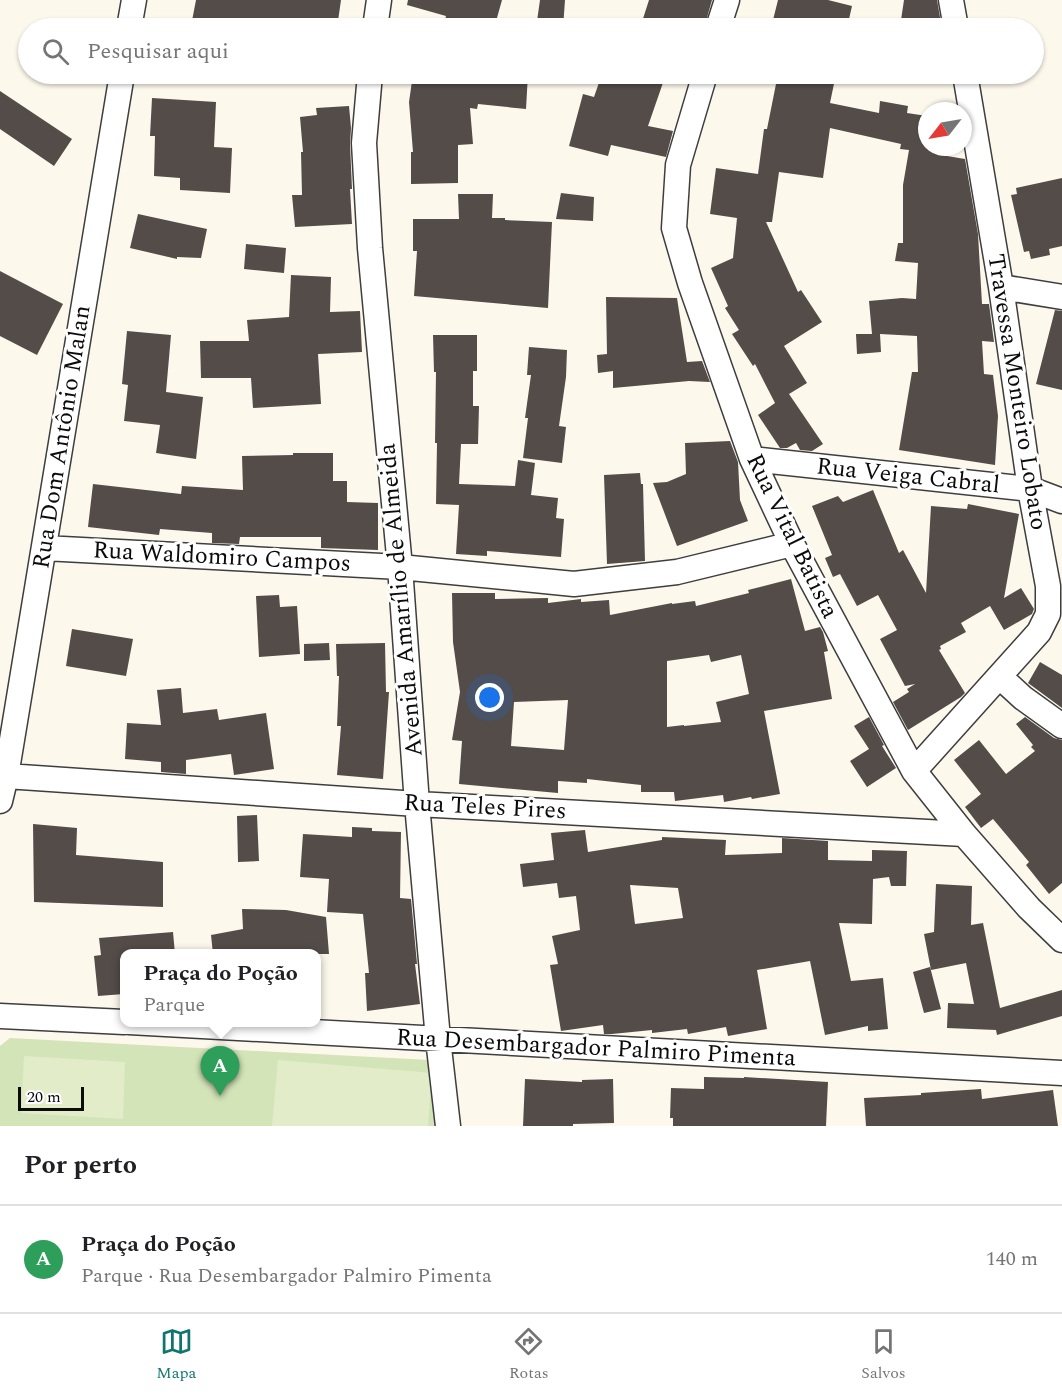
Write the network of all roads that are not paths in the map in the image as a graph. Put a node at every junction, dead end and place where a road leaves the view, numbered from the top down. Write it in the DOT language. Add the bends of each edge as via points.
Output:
graph roads {
  1 [pos="134,0"];
  2 [pos="379,0"];
  3 [pos="727,0"];
  4 [pos="951,0"];
  5 [pos="131,18"];
  6 [pos="376,18"];
  7 [pos="721,18"];
  8 [pos="954,18"];
  9 [pos="120,84"];
  10 [pos="369,84"];
  11 [pos="702,84"];
  12 [pos="967,84"];
  13 [pos="1001,287"];
  14 [pos="1062,297"];
  15 [pos="752,459"];
  16 [pos="1030,489"];
  17 [pos="1062,501"];
  18 [pos="792,544"];
  19 [pos="44,548"];
  20 [pos="400,567"];
  21 [pos="1000,677"];
  22 [pos="1062,726"];
  23 [pos="914,771"];
  24 [pos="6,776"];
  25 [pos="0,801"];
  26 [pos="417,804"];
  27 [pos="964,834"];
  28 [pos="1062,940"];
  29 [pos="0,1016"];
  30 [pos="120,1022"];
  31 [pos="206,1027"];
  32 [pos="438,1039"];
  33 [pos="1062,1073"];
  34 [pos="448,1126"];
  1 -- 5 [label="street"];
  2 -- 6 [label="street"];
  3 -- 7 [label="street"];
  4 -- 8 [label="street"];
  9 -- 19 [label="street, Rua Dom Antônio Malan"];
  10 -- 20 [label="street, Avenida Amarílio de Almeida" via="364,143 369,225"];
  11 -- 15 [label="street, Rua Vital Batista" via="678,165 674,228"];
  12 -- 13 [label="street, Travessa Monteiro Lobato"];
  13 -- 14 [label="street"];
  13 -- 16 [label="street, Travessa Monteiro Lobato"];
  15 -- 16 [label="street, Rua Veiga Cabral"];
  15 -- 18 [label="street, Rua Vital Batista"];
  16 -- 17 [label="street, Rua Veiga Cabral"];
  16 -- 21 [label="street, Travessa Monteiro Lobato" via="1048,586 1048,614 1039,632"];
  18 -- 20 [label="street, Rua Waldomiro Campos" via="677,572 574,584"];
  18 -- 23 [label="street, Rua Vital Batista"];
  19 -- 20 [label="street, Rua Waldomiro Campos"];
  19 -- 24 [label="street, Rua Dom Antônio Malan"];
  20 -- 26 [label="street, Avenida Amarílio de Almeida"];
  21 -- 22 [label="street"];
  21 -- 23 [label="street, Travessa Monteiro Lobato"];
  23 -- 27 [label="street, Rua Vital Batista"];
  24 -- 25 [label="street, Rua Dom Antônio Malan"];
  24 -- 26 [label="street, Rua Teles Pires"];
  26 -- 27 [label="street, Rua Teles Pires"];
  26 -- 32 [label="street, Avenida Amarílio de Almeida"];
  27 -- 28 [label="street, Rua Vital Batista"];
  29 -- 30 [label="street"];
  31 -- 32 [label="street, Rua Desembargador Palmiro Pimenta"];
  32 -- 33 [label="street, Rua Desembargador Palmiro Pimenta"];
  32 -- 34 [label="street, Avenida Amarílio de Almeida"];
}
